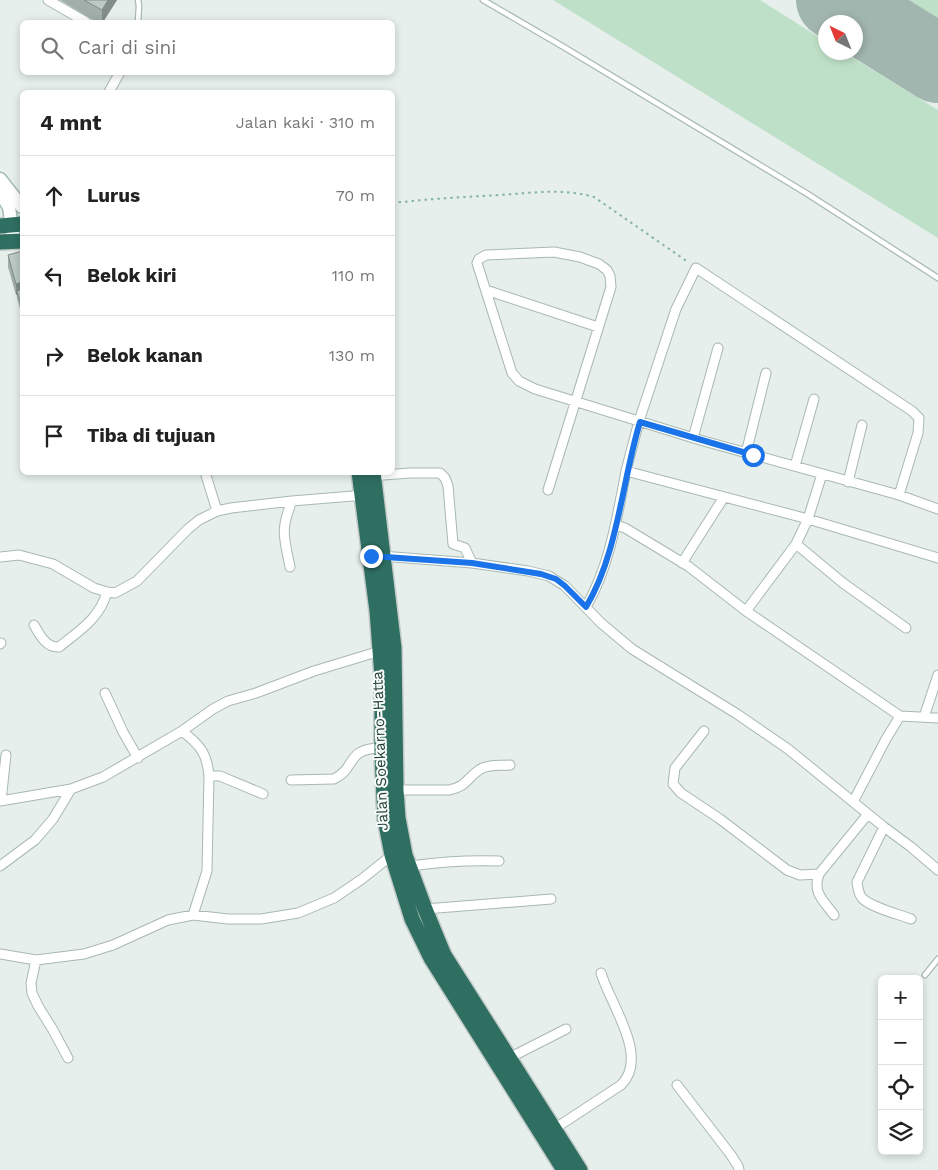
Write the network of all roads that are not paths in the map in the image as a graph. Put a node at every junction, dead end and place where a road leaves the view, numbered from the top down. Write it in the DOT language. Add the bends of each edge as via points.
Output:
graph roads {
  1 [pos="138,0"];
  2 [pos="483,0"];
  3 [pos="53,2"];
  4 [pos="83,20"];
  5 [pos="138,20"];
  6 [pos="118,75"];
  7 [pos="109,90"];
  8 [pos="0,179"];
  9 [pos="0,193"];
  10 [pos="20,204"];
  11 [pos="11,225"];
  12 [pos="12,242"];
  13 [pos="938,278"];
  14 [pos="486,290"];
  15 [pos="598,327"];
  16 [pos="718,348"];
  17 [pos="766,373"];
  18 [pos="814,399"];
  19 [pos="575,401"];
  20 [pos="640,422"];
  21 [pos="862,425"];
  22 [pos="693,438"];
  23 [pos="746,453"];
  24 [pos="795,466"];
  25 [pos="626,471"];
  26 [pos="395,474"];
  27 [pos="822,474"];
  28 [pos="206,475"];
  29 [pos="366,475"];
  30 [pos="848,482"];
  31 [pos="548,490"];
  32 [pos="369,495"];
  33 [pos="899,495"];
  34 [pos="724,497"];
  35 [pos="292,501"];
  36 [pos="938,509"];
  37 [pos="216,511"];
  38 [pos="808,518"];
  39 [pos="616,525"];
  40 [pos="796,544"];
  41 [pos="377,556"];
  42 [pos="0,557"];
  43 [pos="938,558"];
  44 [pos="472,563"];
  45 [pos="682,563"];
  46 [pos="290,566"];
  47 [pos="106,592"];
  48 [pos="586,607"];
  49 [pos="746,611"];
  50 [pos="34,625"];
  51 [pos="906,628"];
  52 [pos="380,651"];
  53 [pos="938,675"];
  54 [pos="105,693"];
  55 [pos="900,716"];
  56 [pos="924,717"];
  57 [pos="938,718"];
  58 [pos="182,731"];
  59 [pos="704,731"];
  60 [pos="382,748"];
  61 [pos="6,754"];
  62 [pos="138,758"];
  63 [pos="510,765"];
  64 [pos="209,776"];
  65 [pos="291,780"];
  66 [pos="71,789"];
  67 [pos="396,790"];
  68 [pos="263,794"];
  69 [pos="1,801"];
  70 [pos="853,802"];
  71 [pos="868,814"];
  72 [pos="884,827"];
  73 [pos="392,855"];
  74 [pos="499,861"];
  75 [pos="0,866"];
  76 [pos="410,866"];
  77 [pos="938,870"];
  78 [pos="819,874"];
  79 [pos="551,899"];
  80 [pos="424,909"];
  81 [pos="193,914"];
  82 [pos="834,915"];
  83 [pos="911,919"];
  84 [pos="0,954"];
  85 [pos="938,959"];
  86 [pos="36,960"];
  87 [pos="601,973"];
  88 [pos="925,976"];
  89 [pos="566,1028"];
  90 [pos="68,1058"];
  91 [pos="509,1058"];
  92 [pos="677,1085"];
  93 [pos="554,1129"];
  94 [pos="564,1170"];
  95 [pos="580,1170"];
  96 [pos="739,1170"];
  1 -- 5 [label="lane"];
  2 -- 13 [label="lane" via="806,193"];
  3 -- 4 [label="street"];
  6 -- 7 [label="street"];
  8 -- 10 [label="street"];
  9 -- 11 [label="street" via="9,207"];
  11 -- 12 [label="street"];
  14 -- 15 [label="street"];
  14 -- 15 [label="street" via="476,263 486,255 554,252 580,257 599,264 610,276 611,287"];
  14 -- 19 [label="street" via="512,373 519,382"];
  15 -- 19 [label="street"];
  16 -- 22 [label="street"];
  17 -- 23 [label="street"];
  18 -- 24 [label="street"];
  19 -- 20 [label="street"];
  19 -- 31 [label="street"];
  20 -- 22 [label="street"];
  20 -- 25 [label="street"];
  20 -- 33 [label="street" via="676,309 696,268 919,418 918,433"];
  21 -- 30 [label="street"];
  22 -- 23 [label="street"];
  23 -- 24 [label="street"];
  24 -- 27 [label="street"];
  25 -- 34 [label="street"];
  25 -- 39 [label="street"];
  26 -- 44 [label="street" via="440,473 445,478 454,544 464,548"];
  27 -- 30 [label="street"];
  27 -- 38 [label="street"];
  28 -- 37 [label="street"];
  29 -- 32 [label="highway, Jalan Soekarno-Hatta"];
  30 -- 33 [label="street"];
  32 -- 35 [label="street"];
  32 -- 41 [label="highway, Jalan Soekarno-Hatta"];
  33 -- 36 [label="street"];
  34 -- 38 [label="street"];
  34 -- 45 [label="street"];
  35 -- 37 [label="street"];
  35 -- 46 [label="street" via="283,533"];
  37 -- 47 [label="street" via="188,529 137,580 115,592"];
  38 -- 40 [label="street"];
  38 -- 43 [label="street"];
  39 -- 45 [label="street"];
  39 -- 48 [label="street" via="602,573"];
  40 -- 49 [label="street"];
  40 -- 51 [label="street"];
  41 -- 44 [label="street"];
  41 -- 52 [label="highway"];
  41 -- 67 [label="highway, Jalan Soekarno-Hatta" via="394,648"];
  42 -- 47 [label="street" via="19,555 53,564"];
  44 -- 48 [label="street" via="549,576 565,586"];
  45 -- 49 [label="street"];
  47 -- 50 [label="street" via="96,616 59,647 45,642"];
  48 -- 70 [label="street" via="632,649 788,749"];
  49 -- 55 [label="street"];
  52 -- 58 [label="street" via="228,701"];
  52 -- 60 [label="highway"];
  53 -- 56 [label="street"];
  54 -- 62 [label="street"];
  55 -- 56 [label="street"];
  55 -- 70 [label="street"];
  56 -- 57 [label="street"];
  58 -- 62 [label="street"];
  58 -- 64 [label="street" via="201,748"];
  59 -- 78 [label="street" via="675,768 673,784 787,870 800,875"];
  60 -- 65 [label="street" via="356,754 340,776 334,779"];
  60 -- 73 [label="highway" via="385,819"];
  61 -- 69 [label="street"];
  62 -- 66 [label="street" via="103,778"];
  63 -- 67 [label="street" via="478,770 465,784 449,790"];
  64 -- 68 [label="street" via="225,778"];
  64 -- 81 [label="street" via="206,871"];
  66 -- 69 [label="street"];
  66 -- 75 [label="street" via="35,840"];
  67 -- 76 [label="highway, Jalan Soekarno-Hatta" via="401,838"];
  70 -- 71 [label="street"];
  71 -- 72 [label="street"];
  71 -- 78 [label="street"];
  72 -- 77 [label="street"];
  72 -- 83 [label="street" via="858,882 859,892 863,899 876,906"];
  73 -- 81 [label="street" via="334,898 298,912 261,919"];
  73 -- 94 [label="highway" via="412,919 431,958"];
  74 -- 76 [label="street" via="436,862"];
  76 -- 80 [label="highway, Jalan Soekarno-Hatta"];
  78 -- 82 [label="street" via="817,890"];
  79 -- 80 [label="street"];
  80 -- 91 [label="highway, Jalan Soekarno-Hatta" via="444,955"];
  81 -- 86 [label="street" via="168,920 113,945 84,954"];
  84 -- 86 [label="street"];
  85 -- 88 [label="lane"];
  86 -- 90 [label="street" via="32,993"];
  87 -- 93 [label="street" via="624,1026 631,1051 631,1070 621,1085"];
  89 -- 91 [label="street"];
  91 -- 93 [label="highway, Jalan Soekarno-Hatta"];
  92 -- 96 [label="street"];
  93 -- 95 [label="highway, Jalan Soekarno-Hatta"];
}
